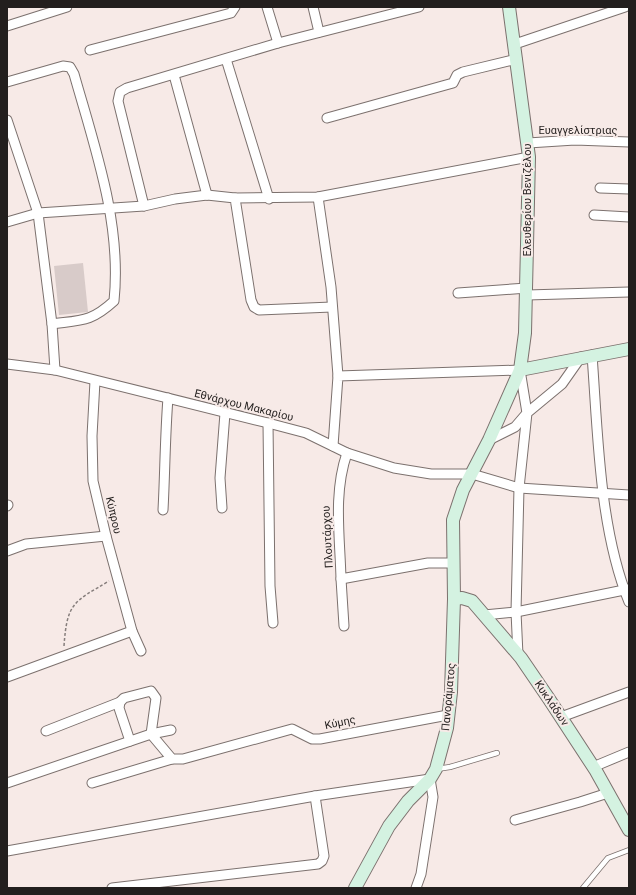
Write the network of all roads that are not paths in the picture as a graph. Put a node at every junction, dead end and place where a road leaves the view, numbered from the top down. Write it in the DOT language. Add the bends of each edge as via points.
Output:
graph roads {
  1 [pos="67,7"];
  2 [pos="235,7"];
  3 [pos="268,7"];
  4 [pos="313,7"];
  5 [pos="419,7"];
  6 [pos="509,7"];
  7 [pos="625,7"];
  8 [pos="7,26"];
  9 [pos="319,32"];
  10 [pos="278,43"];
  11 [pos="515,44"];
  12 [pos="90,50"];
  13 [pos="226,59"];
  14 [pos="517,59"];
  15 [pos="174,75"];
  16 [pos="7,82"];
  17 [pos="327,118"];
  18 [pos="7,120"];
  19 [pos="629,142"];
  20 [pos="528,143"];
  21 [pos="529,157"];
  22 [pos="600,188"];
  23 [pos="629,189"];
  24 [pos="207,195"];
  25 [pos="318,197"];
  26 [pos="235,198"];
  27 [pos="269,199"];
  28 [pos="144,206"];
  29 [pos="110,209"];
  30 [pos="38,213"];
  31 [pos="594,215"];
  32 [pos="629,217"];
  33 [pos="7,222"];
  34 [pos="527,292"];
  35 [pos="629,292"];
  36 [pos="458,293"];
  37 [pos="332,307"];
  38 [pos="52,324"];
  39 [pos="629,349"];
  40 [pos="587,356"];
  41 [pos="7,364"];
  42 [pos="55,370"];
  43 [pos="520,370"];
  44 [pos="338,376"];
  45 [pos="95,381"];
  46 [pos="168,398"];
  47 [pos="225,413"];
  48 [pos="527,414"];
  49 [pos="268,423"];
  50 [pos="489,440"];
  51 [pos="333,446"];
  52 [pos="346,453"];
  53 [pos="472,474"];
  54 [pos="519,488"];
  55 [pos="603,494"];
  56 [pos="629,495"];
  57 [pos="222,508"];
  58 [pos="164,510"];
  59 [pos="106,536"];
  60 [pos="7,551"];
  61 [pos="453,563"];
  62 [pos="341,579"];
  63 [pos="627,589"];
  64 [pos="454,598"];
  65 [pos="629,602"];
  66 [pos="516,612"];
  67 [pos="484,615"];
  68 [pos="273,623"];
  69 [pos="344,626"];
  70 [pos="132,631"];
  71 [pos="141,651"];
  72 [pos="518,655"];
  73 [pos="7,677"];
  74 [pos="629,692"];
  75 [pos="120,702"];
  76 [pos="448,715"];
  77 [pos="561,717"];
  78 [pos="46,730"];
  79 [pos="171,730"];
  80 [pos="151,734"];
  81 [pos="130,741"];
  82 [pos="629,752"];
  83 [pos="497,754"];
  84 [pos="172,759"];
  85 [pos="594,767"];
  86 [pos="433,774"];
  87 [pos="7,783"];
  88 [pos="92,783"];
  89 [pos="608,792"];
  90 [pos="315,796"];
  91 [pos="515,820"];
  92 [pos="629,830"];
  93 [pos="629,850"];
  94 [pos="7,851"];
  95 [pos="112,888"];
  96 [pos="355,888"];
  97 [pos="416,888"];
  98 [pos="583,888"];
  1 -- 8 [label="street"];
  2 -- 12 [label="street" via="230,13"];
  3 -- 10 [label="street"];
  4 -- 9 [label="street"];
  5 -- 9 [label="street"];
  6 -- 11 [label="street, Ελευθερίου Βενιζέλου"];
  7 -- 11 [label="street"];
  9 -- 10 [label="street"];
  10 -- 13 [label="street"];
  11 -- 14 [label="street, Ελευθερίου Βενιζέλου"];
  13 -- 15 [label="street"];
  13 -- 27 [label="street"];
  14 -- 17 [label="street" via="463,72 457,75 453,83"];
  14 -- 20 [label="street, Ελευθερίου Βενιζέλου"];
  15 -- 24 [label="street"];
  15 -- 28 [label="street" via="120,92 118,101"];
  16 -- 29 [label="street" via="63,66 70,67 103,176"];
  18 -- 30 [label="street"];
  19 -- 20 [label="street, Ευαγγελίστριας" via="575,140"];
  20 -- 21 [label="street, Ελευθερίου Βενιζέλου"];
  21 -- 25 [label="street"];
  21 -- 34 [label="street, Ελευθερίου Βενιζέλου"];
  22 -- 23 [label="street"];
  24 -- 26 [label="street"];
  24 -- 28 [label="street"];
  25 -- 27 [label="street"];
  25 -- 37 [label="street"];
  26 -- 27 [label="street"];
  26 -- 37 [label="street" via="254,307 259,310"];
  28 -- 29 [label="street"];
  29 -- 30 [label="street"];
  29 -- 38 [label="street" via="117,275 114,301 88,320"];
  30 -- 33 [label="street"];
  30 -- 38 [label="street"];
  31 -- 32 [label="street"];
  34 -- 35 [label="street"];
  34 -- 36 [label="street"];
  34 -- 43 [label="street, Ελευθερίου Βενιζέλου"];
  37 -- 44 [label="street"];
  38 -- 42 [label="street"];
  39 -- 40 [label="street"];
  40 -- 43 [label="street"];
  40 -- 48 [label="street" via="562,384"];
  40 -- 55 [label="street"];
  41 -- 42 [label="street, Εθνάρχου Μακαρίου"];
  42 -- 45 [label="street, Εθνάρχου Μακαρίου"];
  43 -- 44 [label="street"];
  43 -- 48 [label="street"];
  43 -- 50 [label="street, Ελευθερίου Βενιζέλου"];
  44 -- 51 [label="street"];
  45 -- 46 [label="street, Εθνάρχου Μακαρίου"];
  45 -- 59 [label="street, Κύπρου" via="93,480"];
  46 -- 47 [label="street, Εθνάρχου Μακαρίου"];
  46 -- 58 [label="street"];
  47 -- 49 [label="street, Εθνάρχου Μακαρίου"];
  47 -- 57 [label="street" via="220,478"];
  48 -- 50 [label="street" via="515,427"];
  48 -- 54 [label="street"];
  49 -- 51 [label="street, Εθνάρχου Μακαρίου" via="306,434"];
  49 -- 68 [label="street" via="270,586"];
  50 -- 53 [label="street, Ελευθερίου Βενιζέλου"];
  51 -- 52 [label="street, Εθνάρχου Μακαρίου"];
  52 -- 53 [label="street, Εθνάρχου Μακαρίου" via="394,468 431,474"];
  52 -- 62 [label="street, Πλουτάρχου" via="337,497"];
  53 -- 54 [label="street, Εθνάρχου Μακαρίου"];
  53 -- 61 [label="street, Πανοράματος" via="457,505 453,520"];
  54 -- 55 [label="street, Εθνάρχου Μακαρίου"];
  54 -- 66 [label="street"];
  55 -- 56 [label="street, Εθνάρχου Μακαρίου"];
  55 -- 63 [label="street"];
  59 -- 60 [label="street" via="26,544"];
  59 -- 70 [label="street, Κύπρου"];
  61 -- 62 [label="street, Πλουτάρχου" via="428,563"];
  61 -- 64 [label="street, Πανοράματος"];
  62 -- 69 [label="street"];
  63 -- 65 [label="street"];
  63 -- 66 [label="street"];
  64 -- 67 [label="street, Κυκλάδων" via="467,598"];
  64 -- 76 [label="street, Πανοράματος"];
  66 -- 67 [label="street"];
  66 -- 72 [label="street"];
  67 -- 72 [label="street, Κυκλάδων"];
  70 -- 71 [label="street, Κύπρου"];
  70 -- 73 [label="street"];
  72 -- 77 [label="street, Κυκλάδων"];
  74 -- 77 [label="street"];
  75 -- 78 [label="street"];
  75 -- 80 [label="street" via="124,698 146,691 154,693 156,698"];
  75 -- 81 [label="street" via="119,708"];
  76 -- 84 [label="street, Κύμης" via="320,739 292,729 183,759"];
  76 -- 86 [label="street, Πανοράματος" via="447,728"];
  77 -- 85 [label="street, Κυκλάδων"];
  79 -- 80 [label="street"];
  80 -- 81 [label="street"];
  80 -- 84 [label="street"];
  81 -- 87 [label="street"];
  82 -- 85 [label="street"];
  83 -- 86 [label="lane"];
  84 -- 88 [label="street, Κύμης"];
  85 -- 89 [label="street, Κυκλάδων"];
  86 -- 90 [label="street"];
  86 -- 96 [label="street" via="398,812"];
  86 -- 97 [label="street" via="433,797 421,874"];
  89 -- 91 [label="street"];
  89 -- 92 [label="street, Κυκλάδων"];
  90 -- 94 [label="street"];
  90 -- 95 [label="street" via="324,856 318,864"];
  93 -- 98 [label="lane" via="615,854 603,863"];
}
